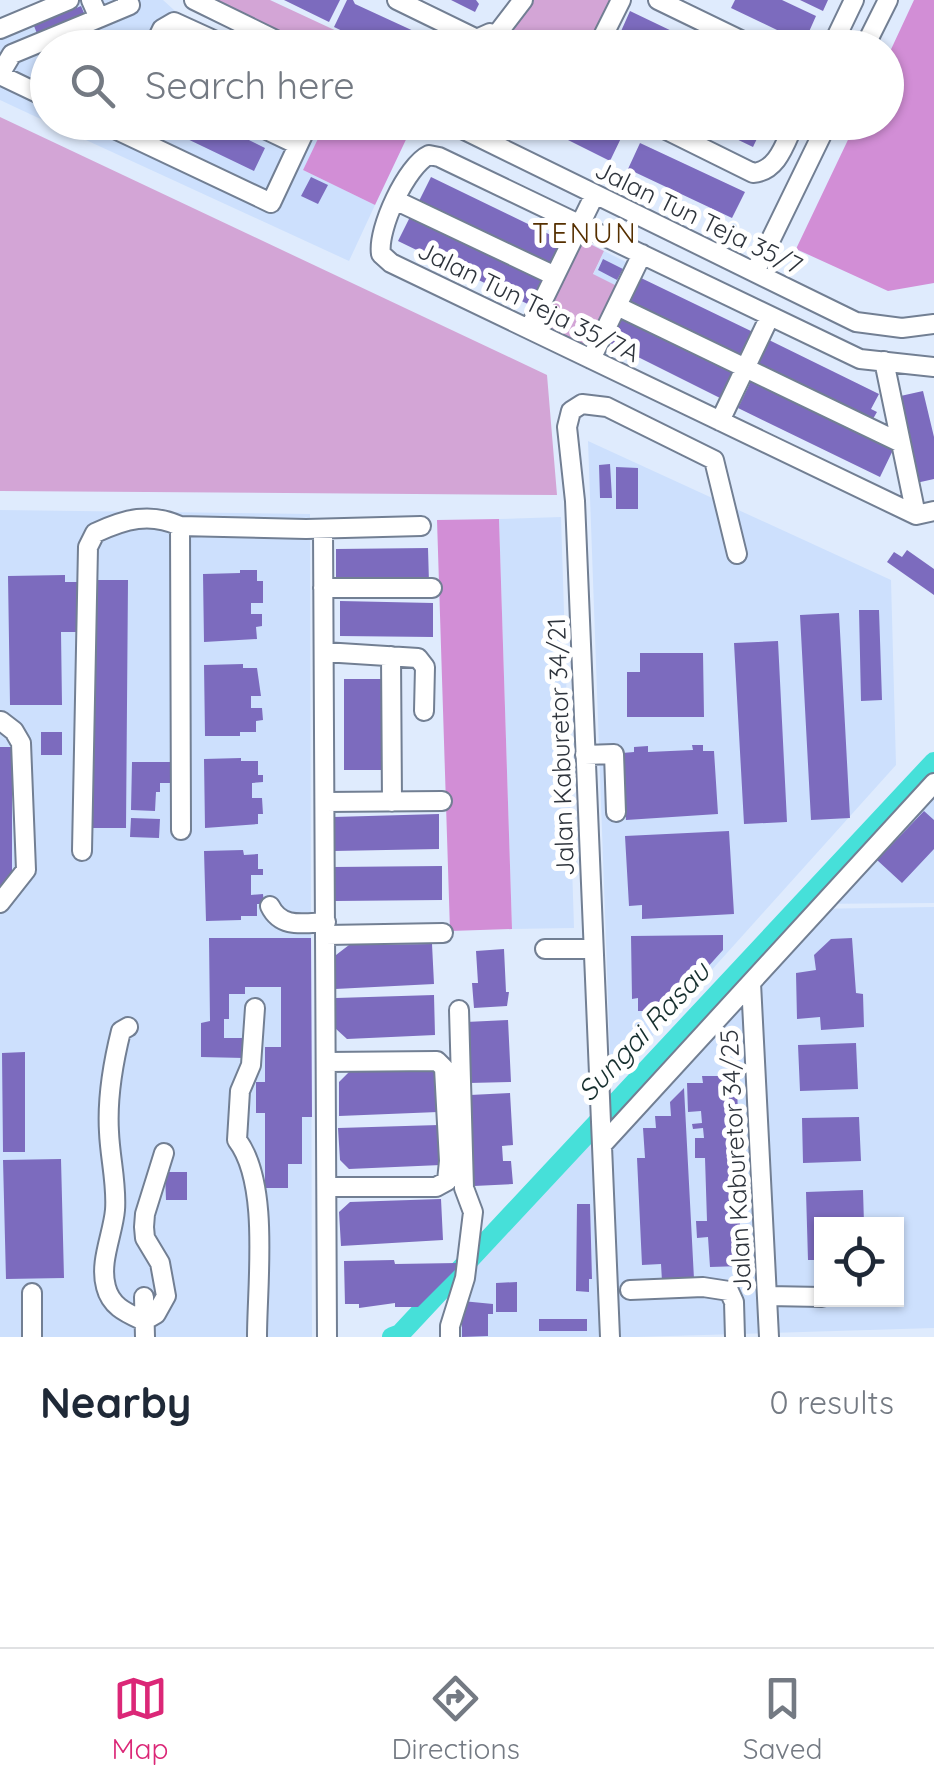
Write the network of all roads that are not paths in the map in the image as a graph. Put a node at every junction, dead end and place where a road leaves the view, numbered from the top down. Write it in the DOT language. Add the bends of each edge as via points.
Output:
graph roads {
  1 [pos="68,0"];
  2 [pos="91,0"];
  3 [pos="127,0"];
  4 [pos="194,0"];
  5 [pos="397,0"];
  6 [pos="523,0"];
  7 [pos="621,0"];
  8 [pos="658,0"];
  9 [pos="854,0"];
  10 [pos="888,0"];
  11 [pos="99,18"];
  12 [pos="0,28"];
  13 [pos="70,30"];
  14 [pos="162,30"];
  15 [pos="192,30"];
  16 [pos="255,30"];
  17 [pos="463,30"];
  18 [pos="499,30"];
  19 [pos="607,30"];
  20 [pos="720,30"];
  21 [pos="840,30"];
  22 [pos="873,30"];
  23 [pos="30,47"];
  24 [pos="0,75"];
  25 [pos="30,89"];
  26 [pos="141,140"];
  27 [pos="286,140"];
  28 [pos="301,140"];
  29 [pos="488,140"];
  30 [pos="686,140"];
  31 [pos="786,140"];
  32 [pos="819,140"];
  33 [pos="298,146"];
  34 [pos="601,197"];
  35 [pos="397,200"];
  36 [pos="587,228"];
  37 [pos="642,254"];
  38 [pos="755,272"];
  39 [pos="554,276"];
  40 [pos="616,306"];
  41 [pos="770,316"];
  42 [pos="934,324"];
  43 [pos="529,329"];
  44 [pos="592,359"];
  45 [pos="884,362"];
  46 [pos="934,367"];
  47 [pos="745,368"];
  48 [pos="720,421"];
  49 [pos="899,442"];
  50 [pos="925,513"];
  51 [pos="180,526"];
  52 [pos="421,526"];
  53 [pos="323,529"];
  54 [pos="737,554"];
  55 [pos="322,588"];
  56 [pos="432,588"];
  57 [pos="324,652"];
  58 [pos="391,656"];
  59 [pos="424,710"];
  60 [pos="2,721"];
  61 [pos="585,755"];
  62 [pos="934,783"];
  63 [pos="442,801"];
  64 [pos="326,802"];
  65 [pos="392,802"];
  66 [pos="616,812"];
  67 [pos="181,830"];
  68 [pos="82,851"];
  69 [pos="0,903"];
  70 [pos="270,906"];
  71 [pos="326,928"];
  72 [pos="443,932"];
  73 [pos="545,949"];
  74 [pos="592,949"];
  75 [pos="751,983"];
  76 [pos="255,1008"];
  77 [pos="460,1010"];
  78 [pos="128,1027"];
  79 [pos="326,1062"];
  80 [pos="602,1145"];
  81 [pos="164,1153"];
  82 [pos="327,1187"];
  83 [pos="630,1290"];
  84 [pos="32,1293"];
  85 [pos="768,1296"];
  86 [pos="814,1297"];
  87 [pos="144,1298"];
  88 [pos="145,1329"];
  89 [pos="32,1337"];
  90 [pos="257,1337"];
  91 [pos="327,1337"];
  92 [pos="450,1337"];
  93 [pos="610,1337"];
  94 [pos="735,1337"];
  95 [pos="769,1337"];
  1 -- 12 [label="street"];
  2 -- 11 [label="street"];
  3 -- 11 [label="street" via="130,6"];
  4 -- 16 [label="street"];
  5 -- 17 [label="street"];
  6 -- 18 [label="street"];
  7 -- 19 [label="street"];
  8 -- 20 [label="street"];
  9 -- 21 [label="street"];
  10 -- 22 [label="street"];
  11 -- 13 [label="street"];
  14 -- 15 [label="street" via="174,22"];
  23 -- 24 [label="street" via="12,54"];
  24 -- 25 [label="street"];
  26 -- 33 [label="street" via="271,203"];
  27 -- 33 [label="street"];
  28 -- 33 [label="street"];
  29 -- 34 [label="street, Jalan Tun Teja 35/7"];
  30 -- 31 [label="street" via="753,173 774,165"];
  32 -- 38 [label="street"];
  34 -- 36 [label="street"];
  34 -- 38 [label="street, Jalan Tun Teja 35/7"];
  35 -- 36 [label="street, Jalan Tun Teja 35/7A" via="413,166 439,156"];
  35 -- 39 [label="street"];
  35 -- 43 [label="street, Jalan Tun Teja 35/7A" via="382,232 382,254 391,263"];
  36 -- 37 [label="street, Jalan Tun Teja 35/7A"];
  36 -- 39 [label="street"];
  37 -- 40 [label="street"];
  37 -- 41 [label="street, Jalan Tun Teja 35/7A"];
  38 -- 42 [label="street, Jalan Tun Teja 35/7" via="856,322"];
  39 -- 43 [label="street"];
  40 -- 44 [label="street"];
  40 -- 47 [label="street"];
  41 -- 45 [label="street, Jalan Tun Teja 35/7A" via="860,359"];
  41 -- 47 [label="street"];
  43 -- 44 [label="street, Jalan Tun Teja 35/7A"];
  44 -- 48 [label="street, Jalan Tun Teja 35/7A"];
  45 -- 46 [label="street, Jalan Tun Teja 35/7A"];
  45 -- 49 [label="street"];
  47 -- 48 [label="street"];
  47 -- 49 [label="street"];
  48 -- 50 [label="street, Jalan Tun Teja 35/7A"];
  49 -- 50 [label="street"];
  51 -- 53 [label="street"];
  51 -- 67 [label="street"];
  51 -- 68 [label="street" via="141,517 95,533 88,547"];
  52 -- 53 [label="street"];
  53 -- 55 [label="street"];
  54 -- 61 [label="street, Jalan Kaburetor 34/21" via="714,460 607,408 582,404 571,412"];
  55 -- 56 [label="street"];
  55 -- 57 [label="street"];
  57 -- 58 [label="street"];
  57 -- 64 [label="street"];
  58 -- 59 [label="street" via="423,662"];
  58 -- 65 [label="street"];
  60 -- 69 [label="street" via="21,743 26,870"];
  61 -- 66 [label="street" via="614,754"];
  61 -- 74 [label="street, Jalan Kaburetor 34/21"];
  62 -- 75 [label="street"];
  63 -- 65 [label="street"];
  64 -- 65 [label="street"];
  64 -- 71 [label="street"];
  70 -- 71 [label="street" via="286,922"];
  71 -- 72 [label="street"];
  71 -- 79 [label="street"];
  73 -- 74 [label="street"];
  74 -- 80 [label="street, Jalan Kaburetor 34/21"];
  75 -- 80 [label="street"];
  75 -- 85 [label="street, Jalan Kaburetor 34/25"];
  76 -- 90 [label="street" via="237,1140 249,1155 257,1210"];
  77 -- 92 [label="street" via="464,1188 473,1212"];
  78 -- 88 [label="street" via="114,1058 108,1129 116,1196 105,1285 120,1310"];
  79 -- 82 [label="street"];
  79 -- 82 [label="street" via="437,1062 444,1068 449,1161 442,1186"];
  80 -- 93 [label="street, Jalan Kaburetor 34/21"];
  81 -- 88 [label="street" via="144,1227 166,1296"];
  82 -- 91 [label="street"];
  83 -- 94 [label="street" via="729,1291"];
  84 -- 89 [label="street"];
  85 -- 86 [label="street"];
  85 -- 95 [label="street, Jalan Kaburetor 34/25"];
  87 -- 88 [label="street"];
}
